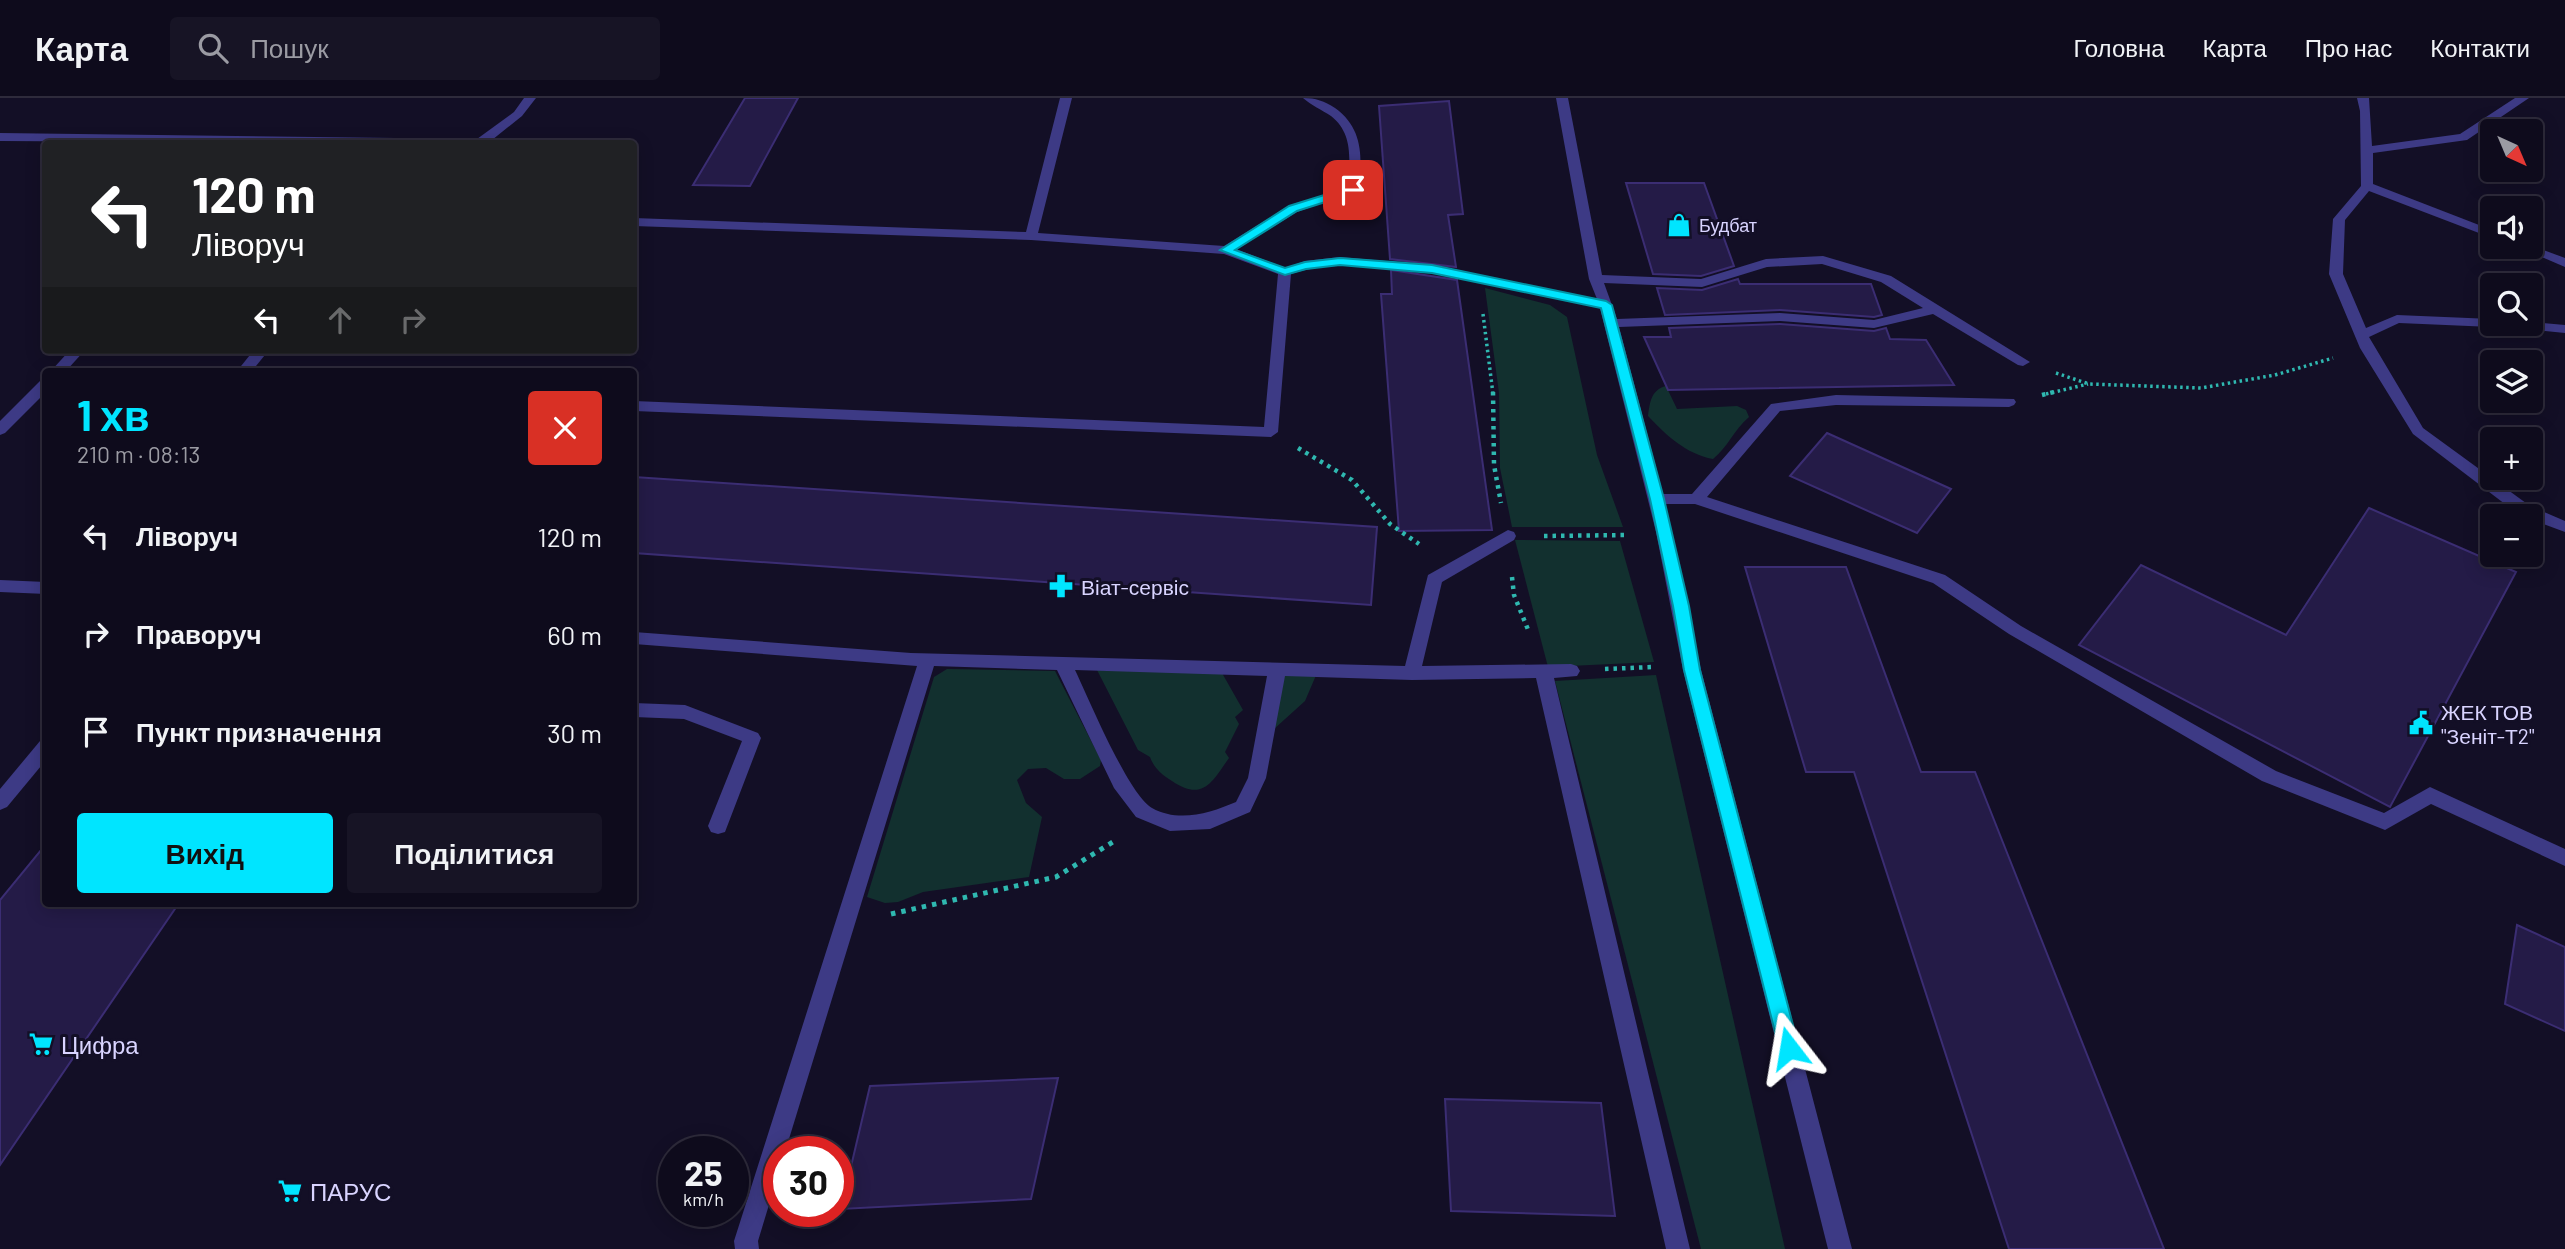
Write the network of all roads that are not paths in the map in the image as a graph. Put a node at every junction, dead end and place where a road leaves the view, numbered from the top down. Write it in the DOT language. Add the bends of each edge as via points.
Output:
graph roads {
  1 [pos="530,98"];
  2 [pos="1066,98"];
  3 [pos="1309,98"];
  4 [pos="1545,98"];
  5 [pos="2363,98"];
  6 [pos="2523,98"];
  7 [pos="1562,102"];
  8 [pos="0,137"];
  9 [pos="170,140"];
  10 [pos="483,140"];
  11 [pos="2366,150"];
  12 [pos="2367,186"];
  13 [pos="637,222"];
  14 [pos="2480,228"];
  15 [pos="1031,236"];
  16 [pos="1226,250"];
  17 [pos="2543,254"];
  18 [pos="2565,263"];
  19 [pos="1285,272"];
  20 [pos="1596,279"];
  21 [pos="1935,309"];
  22 [pos="1609,314"];
  23 [pos="2480,322"];
  24 [pos="2543,327"];
  25 [pos="2565,329"];
  26 [pos="2364,342"];
  27 [pos="74,354"];
  28 [pos="259,354"];
  29 [pos="2023,362"];
  30 [pos="61,368"];
  31 [pos="247,368"];
  32 [pos="42,387"];
  33 [pos="2009,402"];
  34 [pos="637,406"];
  35 [pos="0,430"];
  36 [pos="1657,499"];
  37 [pos="1696,499"];
  38 [pos="2565,527"];
  39 [pos="1508,536"];
  40 [pos="0,586"];
  41 [pos="42,588"];
  42 [pos="637,638"];
  43 [pos="927,660"];
  44 [pos="1063,664"];
  45 [pos="1277,670"];
  46 [pos="1571,671"];
  47 [pos="1412,673"];
  48 [pos="1544,673"];
  49 [pos="637,710"];
  50 [pos="42,751"];
  51 [pos="0,803"];
  52 [pos="718,826"];
  53 [pos="2565,858"];
  54 [pos="747,1249"];
  55 [pos="1678,1249"];
  56 [pos="1840,1249"];
  1 -- 10 [label="street" via="518,114"];
  2 -- 15 [label="street"];
  3 -- 16 [label="street" via="1334,111 1352,131 1353,190 1293,209"];
  4 -- 7 [label="street"];
  5 -- 11 [label="street"];
  6 -- 11 [label="street" via="2463,137"];
  7 -- 20 [label="street"];
  8 -- 9 [label="street"];
  11 -- 12 [label="street"];
  12 -- 14 [label="street"];
  12 -- 26 [label="street" via="2339,219 2336,274"];
  13 -- 15 [label="street"];
  15 -- 16 [label="street"];
  16 -- 19 [label="street"];
  17 -- 18 [label="street"];
  19 -- 22 [label="street" via="1340,261 1432,269"];
  19 -- 34 [label="street" via="1271,432"];
  20 -- 21 [label="street" via="1702,283 1766,263 1823,260 1886,279"];
  20 -- 22 [label="street"];
  21 -- 22 [label="street" via="1874,324"];
  21 -- 29 [label="street"];
  22 -- 36 [label="street"];
  23 -- 26 [label="street" via="2397,319"];
  24 -- 25 [label="street"];
  26 -- 38 [label="street" via="2418,431 2524,510"];
  27 -- 30 [label="street"];
  28 -- 31 [label="street"];
  32 -- 35 [label="street"];
  33 -- 37 [label="street" via="1836,400 1776,407"];
  36 -- 37 [label="street"];
  36 -- 56 [label="street" via="1692,670"];
  37 -- 53 [label="street" via="1939,579 2015,630 2269,776 2385,822 2430,795"];
  39 -- 47 [label="street" via="1434,579"];
  40 -- 41 [label="street"];
  42 -- 43 [label="street"];
  43 -- 44 [label="street"];
  43 -- 54 [label="street"];
  44 -- 45 [label="street"];
  44 -- 45 [label="street" via="1121,783 1143,812 1170,823 1210,821 1242,807 1257,778"];
  45 -- 47 [label="street"];
  46 -- 48 [label="street"];
  47 -- 48 [label="street"];
  48 -- 55 [label="street"];
  49 -- 52 [label="street" via="685,712 752,737"];
  50 -- 51 [label="street"];
}
